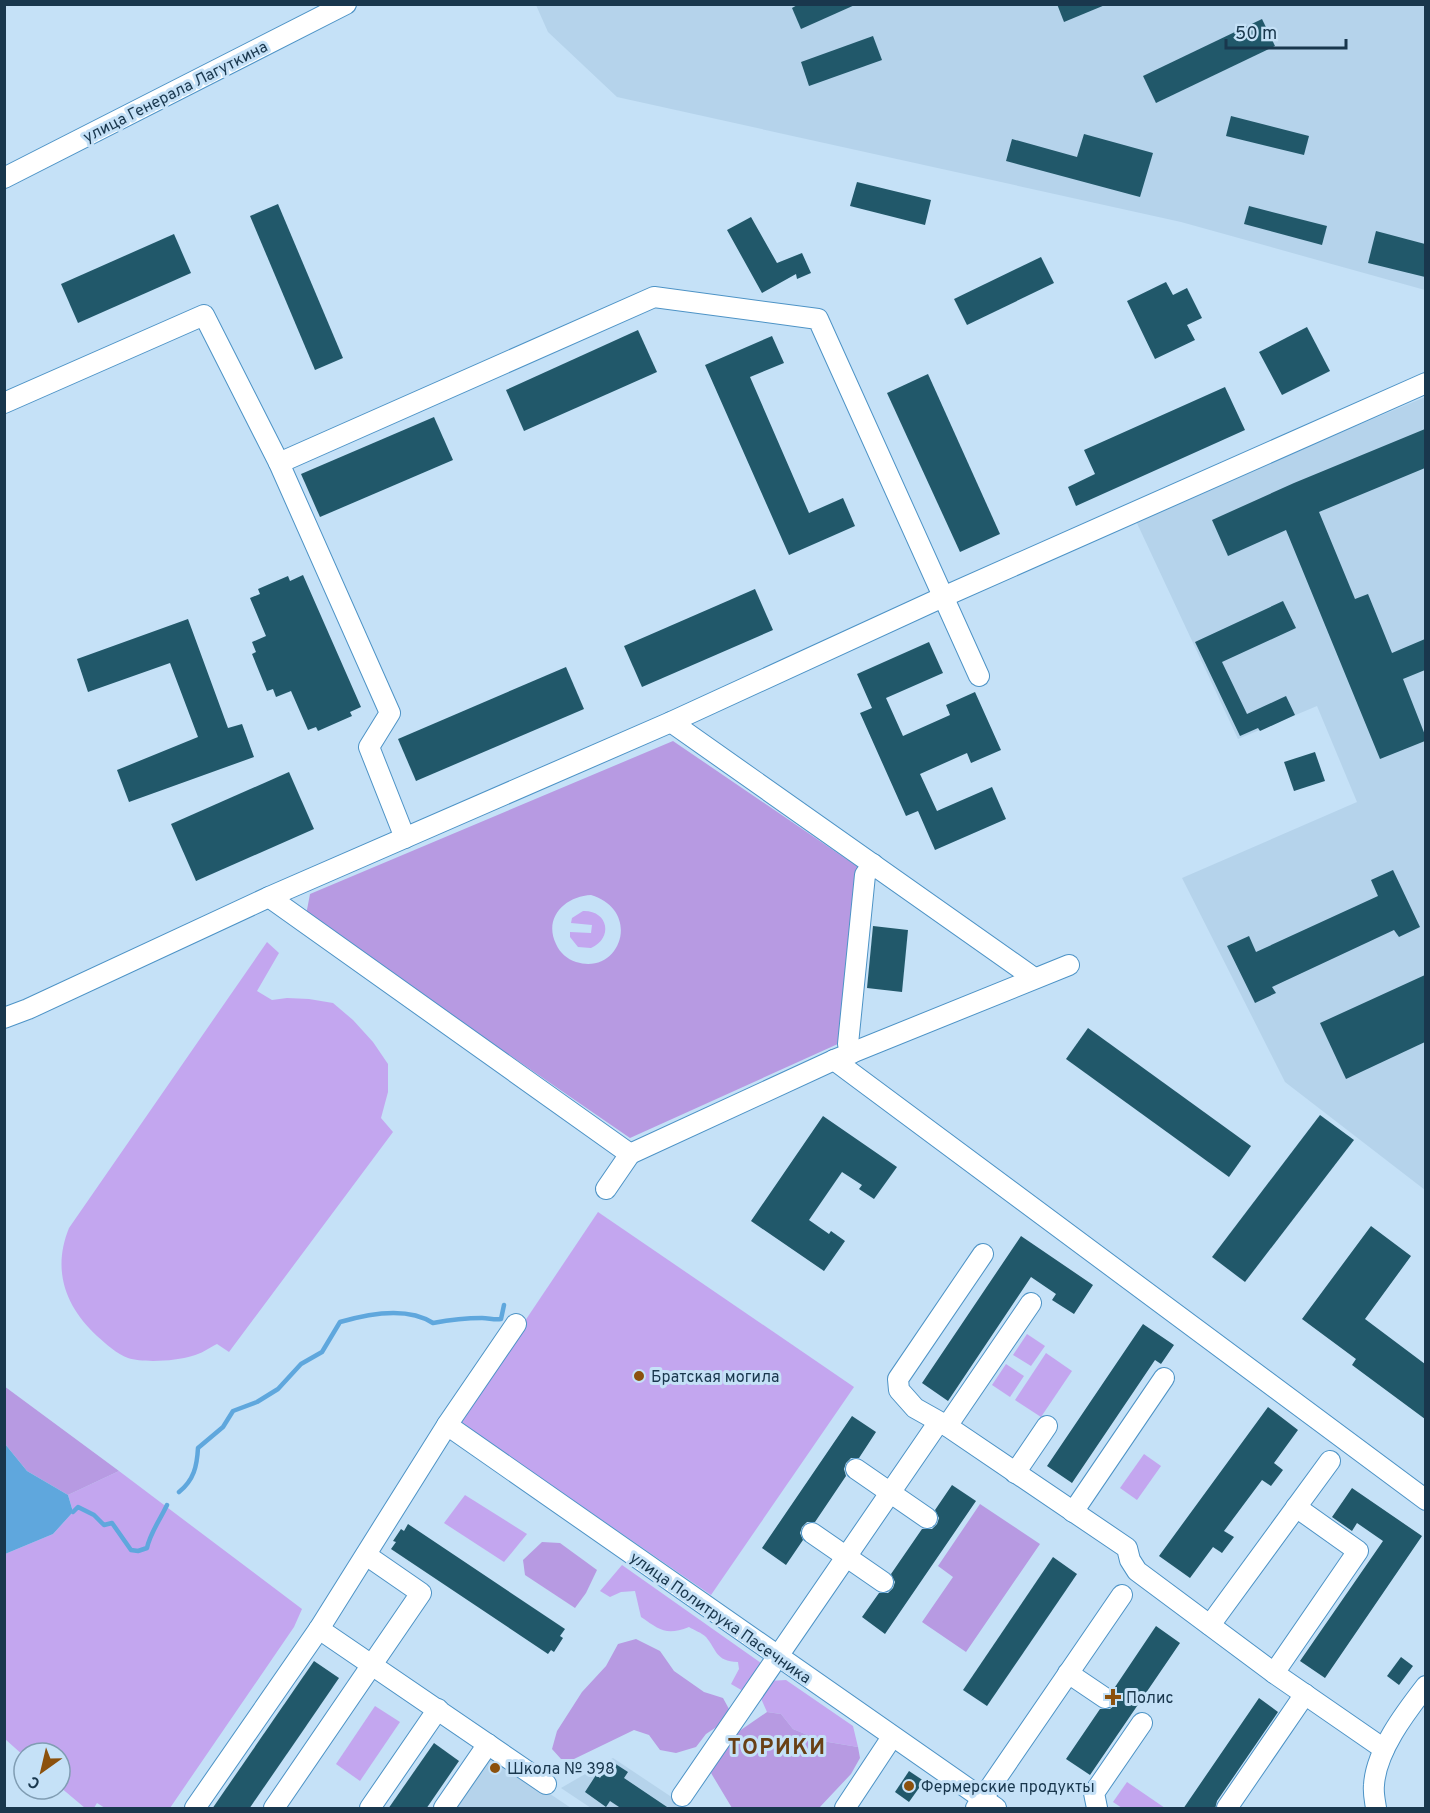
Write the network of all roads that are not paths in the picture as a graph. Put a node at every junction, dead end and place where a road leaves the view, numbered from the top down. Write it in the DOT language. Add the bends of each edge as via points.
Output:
graph roads {
  1 [pos="346,4"];
  2 [pos="4,178"];
  3 [pos="1425,383"];
  4 [pos="4,403"];
  5 [pos="279,463"];
  6 [pos="943,597"];
  7 [pos="979,676"];
  8 [pos="671,722"];
  9 [pos="405,838"];
  10 [pos="873,864"];
  11 [pos="269,897"];
  12 [pos="1069,965"];
  13 [pos="1034,978"];
  14 [pos="4,1017"];
  15 [pos="843,1057"];
  16 [pos="630,1154"];
  17 [pos="606,1189"];
  18 [pos="983,1254"];
  19 [pos="1031,1303"];
  20 [pos="516,1324"];
  21 [pos="1164,1378"];
  22 [pos="447,1425"];
  23 [pos="943,1425"];
  24 [pos="1047,1426"];
  25 [pos="1330,1461"];
  26 [pos="856,1469"];
  27 [pos="1015,1473"];
  28 [pos="890,1493"];
  29 [pos="1425,1500"];
  30 [pos="1296,1507"];
  31 [pos="1072,1512"];
  32 [pos="927,1518"];
  33 [pos="812,1533"];
  34 [pos="366,1555"];
  35 [pos="846,1557"];
  36 [pos="883,1582"];
  37 [pos="1122,1595"];
  38 [pos="1210,1625"];
  39 [pos="319,1629"];
  40 [pos="778,1657"];
  41 [pos="373,1666"];
  42 [pos="1068,1673"];
  43 [pos="1274,1673"];
  44 [pos="1425,1686"];
  45 [pos="1305,1694"];
  46 [pos="1105,1698"];
  47 [pos="438,1709"];
  48 [pos="1142,1723"];
  49 [pos="892,1737"];
  50 [pos="488,1744"];
  51 [pos="1384,1749"];
  52 [pos="546,1784"];
  53 [pos="682,1796"];
  54 [pos="984,1805"];
  55 [pos="195,1809"];
  56 [pos="274,1809"];
  57 [pos="370,1809"];
  58 [pos="444,1809"];
  59 [pos="845,1809"];
  60 [pos="1097,1809"];
  61 [pos="1227,1809"];
  62 [pos="1376,1809"];
  1 -- 2 [label="street, улица Генерала Лагуткина"];
  3 -- 6 [label="street"];
  4 -- 5 [label="street" via="204,315"];
  5 -- 6 [label="street" via="654,297 818,319"];
  5 -- 9 [label="street" via="390,713 369,747"];
  6 -- 7 [label="street"];
  6 -- 8 [label="street"];
  8 -- 9 [label="street"];
  8 -- 10 [label="street"];
  9 -- 11 [label="street"];
  10 -- 13 [label="street"];
  10 -- 15 [label="street" via="865,874 848,1044"];
  11 -- 14 [label="street"];
  11 -- 16 [label="street"];
  12 -- 13 [label="street"];
  13 -- 15 [label="street"];
  15 -- 16 [label="street"];
  15 -- 29 [label="street"];
  16 -- 17 [label="street"];
  18 -- 23 [label="street" via="898,1379 905,1398"];
  19 -- 23 [label="street"];
  20 -- 22 [label="street"];
  21 -- 31 [label="street"];
  22 -- 34 [label="street"];
  22 -- 40 [label="street, улица Политрука Пасечника"];
  23 -- 27 [label="street"];
  23 -- 28 [label="street"];
  24 -- 27 [label="street"];
  25 -- 30 [label="street"];
  26 -- 28 [label="street"];
  27 -- 31 [label="street"];
  28 -- 32 [label="street"];
  28 -- 35 [label="street"];
  30 -- 38 [label="street"];
  30 -- 43 [label="street" via="1358,1551"];
  31 -- 38 [label="street" via="1127,1548 1137,1571"];
  33 -- 35 [label="street"];
  34 -- 39 [label="street"];
  34 -- 41 [label="street" via="421,1593"];
  35 -- 36 [label="street"];
  35 -- 40 [label="street"];
  37 -- 42 [label="street"];
  38 -- 43 [label="street"];
  39 -- 41 [label="street"];
  39 -- 55 [label="street"];
  40 -- 49 [label="street, улица Политрука Пасечника"];
  40 -- 53 [label="street"];
  41 -- 47 [label="street"];
  41 -- 56 [label="street"];
  42 -- 46 [label="street"];
  42 -- 54 [label="street"];
  43 -- 45 [label="street"];
  44 -- 51 [label="street"];
  45 -- 51 [label="street"];
  45 -- 61 [label="street"];
  47 -- 50 [label="street"];
  47 -- 57 [label="street"];
  48 -- 60 [label="street" via="1094,1793"];
  49 -- 54 [label="street, улица Политрука Пасечника"];
  49 -- 59 [label="street"];
  50 -- 52 [label="street"];
  50 -- 58 [label="street"];
  51 -- 62 [label="street" via="1374,1784"];
}
